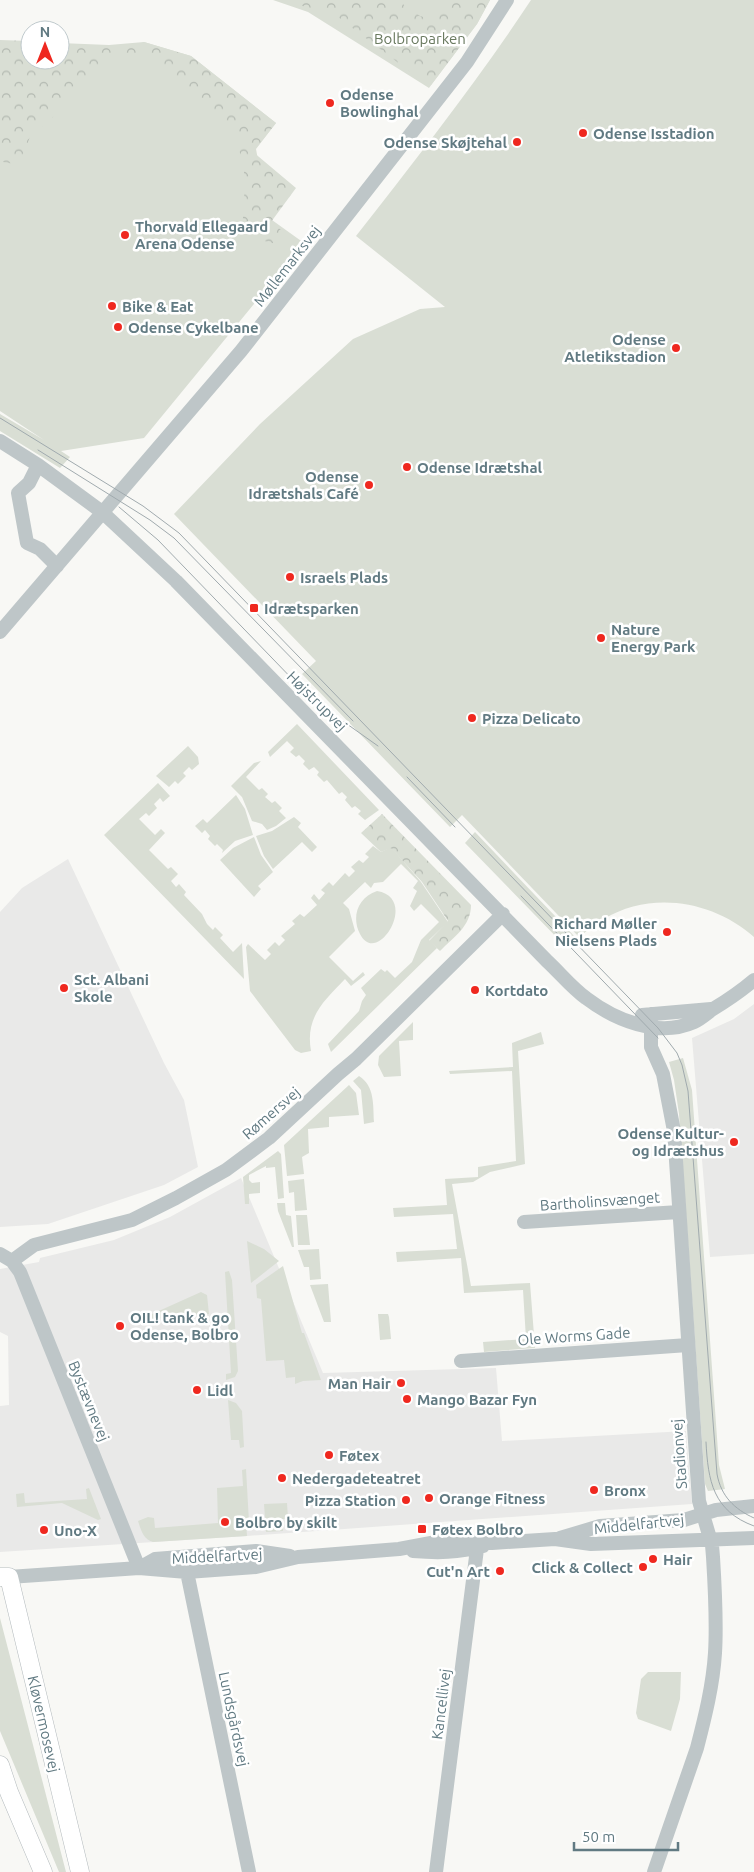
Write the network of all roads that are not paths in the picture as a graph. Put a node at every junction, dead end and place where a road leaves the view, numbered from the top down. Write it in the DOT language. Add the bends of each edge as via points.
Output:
graph roads {
  1 [pos="507,0"];
  2 [pos="0,441"];
  3 [pos="38,466"];
  4 [pos="102,512"];
  5 [pos="57,566"];
  6 [pos="0,632"];
  7 [pos="503,914"];
  8 [pos="754,980"];
  9 [pos="651,1021"];
  10 [pos="679,1212"];
  11 [pos="524,1222"];
  12 [pos="6,1258"];
  13 [pos="688,1345"];
  14 [pos="461,1361"];
  15 [pos="754,1506"];
  16 [pos="702,1515"];
  17 [pos="754,1538"];
  18 [pos="555,1539"];
  19 [pos="710,1539"];
  20 [pos="482,1544"];
  21 [pos="298,1557"];
  22 [pos="138,1568"];
  23 [pos="187,1572"];
  24 [pos="5,1577"];
  25 [pos="0,1765"];
  26 [pos="4,1785"];
  27 [pos="43,1872"];
  28 [pos="80,1872"];
  29 [pos="249,1872"];
  30 [pos="436,1872"];
  31 [pos="654,1872"];
  1 -- 4 [label="street, Møllemarksvej" via="467,62 242,351"];
  2 -- 3 [label="street, Højstrupvej"];
  3 -- 4 [label="street, Højstrupvej"];
  3 -- 5 [label="street" via="29,483 18,493 27,543 40,549"];
  4 -- 5 [label="street, Møllemarksvej"];
  4 -- 7 [label="street, Højstrupvej" via="176,581"];
  5 -- 6 [label="street, Møllemarksvej"];
  7 -- 9 [label="street, Højstrupvej" via="585,998 641,1026"];
  7 -- 12 [label="street, Rømersvej" via="356,1059 269,1138 226,1170 132,1220 34,1245"];
  8 -- 9 [label="street" via="695,1021 686,1024"];
  9 -- 10 [label="street, Stadionvej" via="651,1047 663,1074 670,1107"];
  10 -- 11 [label="street, Bartholinsvænget"];
  10 -- 13 [label="street, Stadionvej"];
  12 -- 22 [label="street, Bystævnevej" via="20,1272"];
  13 -- 14 [label="street, Ole Worms Gade"];
  13 -- 16 [label="street, Stadionvej"];
  15 -- 16 [label="street, Middelfartvej" via="725,1508"];
  16 -- 18 [label="street, Middelfartvej" via="684,1520 600,1526"];
  16 -- 19 [label="street, Stadionvej"];
  17 -- 19 [label="street, Middelfartvej"];
  18 -- 19 [label="street, Middelfartvej" via="591,1544"];
  18 -- 20 [label="street, Middelfartvej"];
  19 -- 31 [label="street, Stadionvej" via="715,1653 708,1707"];
  20 -- 21 [label="street, Middelfartvej" via="455,1552 400,1549"];
  20 -- 30 [label="street, Kancellivej"];
  21 -- 22 [label="street, Middelfartvej" via="256,1551 156,1559"];
  21 -- 23 [label="street, Middelfartvej" via="256,1567"];
  22 -- 23 [label="street, Middelfartvej"];
  22 -- 24 [label="street, Middelfartvej"];
  23 -- 29 [label="street, Lundsgårdsvej"];
  24 -- 28 [label="main road, Kløvermosevej"];
  25 -- 26 [label="main road"];
  26 -- 27 [label="main road"];
}
